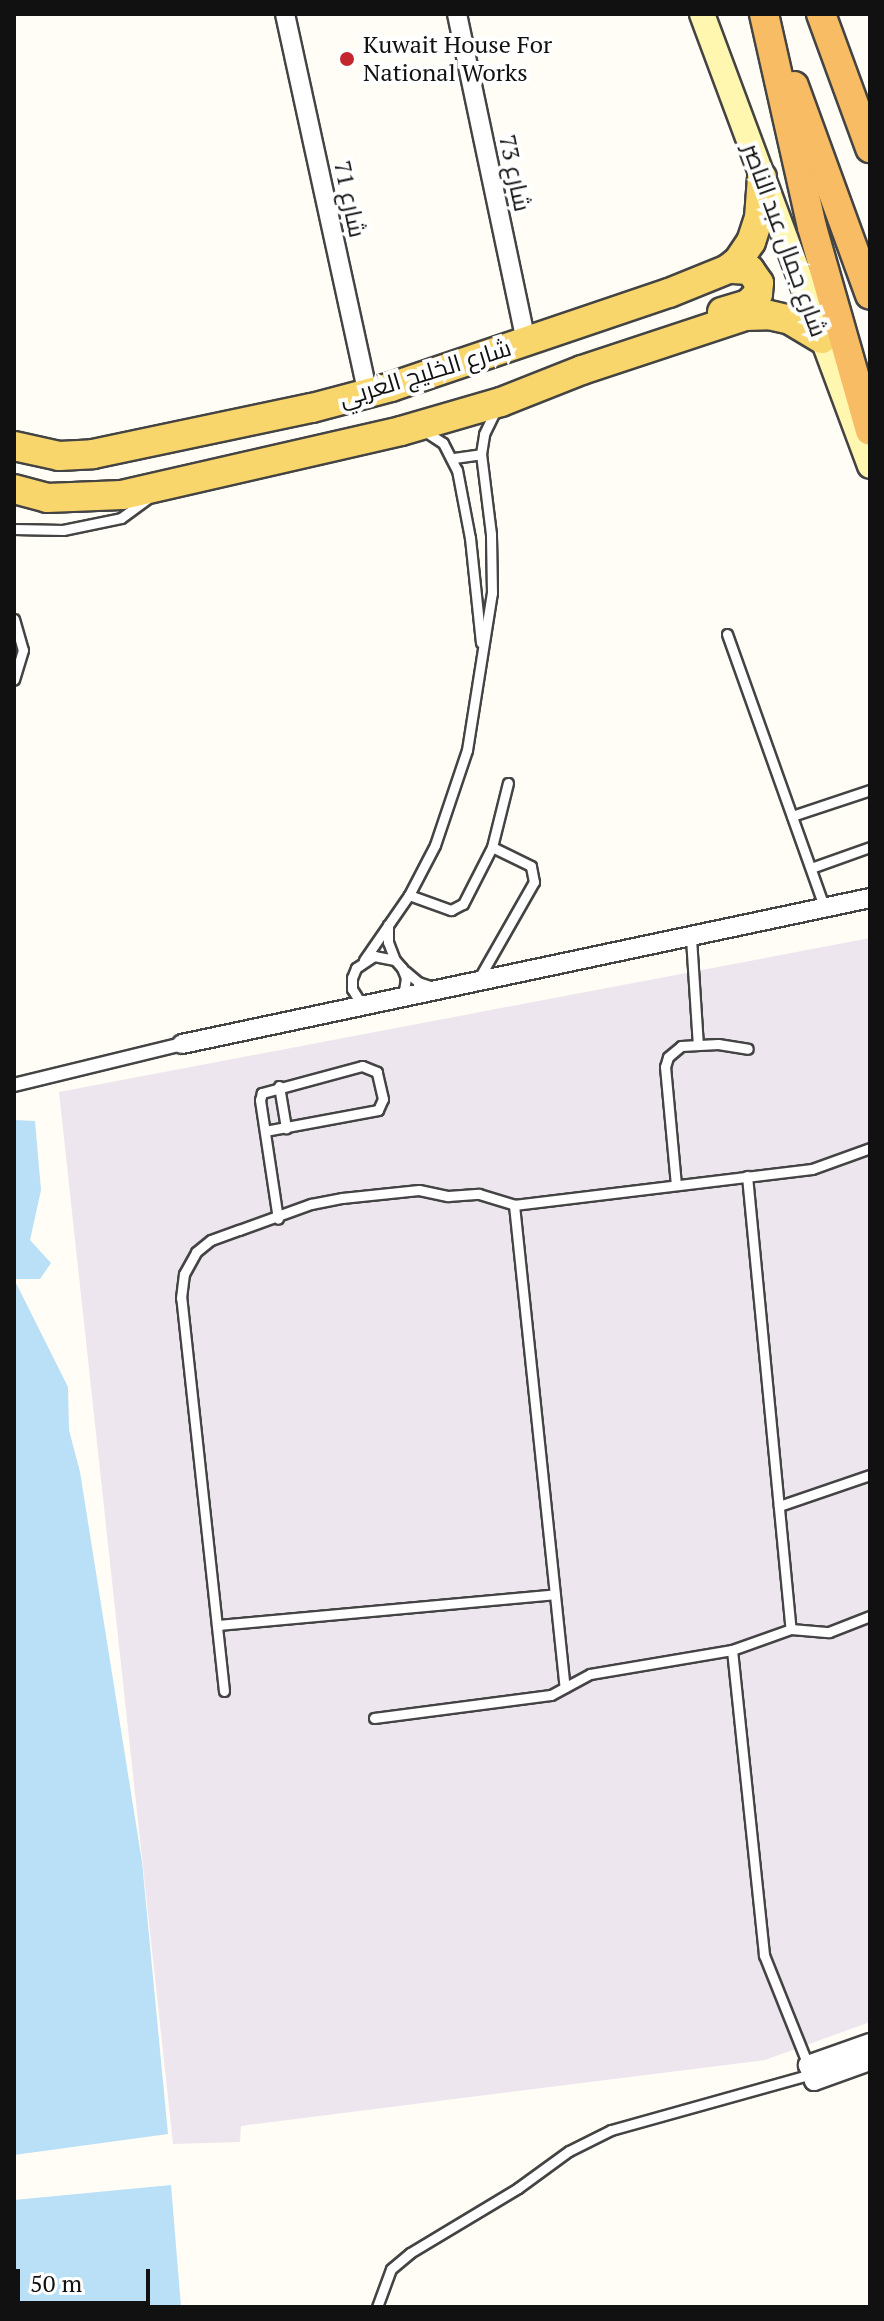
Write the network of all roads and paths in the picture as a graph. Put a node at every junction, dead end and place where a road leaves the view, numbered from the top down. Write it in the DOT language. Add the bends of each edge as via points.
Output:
graph roads {
  1 [pos="285,14"];
  2 [pos="457,14"];
  3 [pos="702,14"];
  4 [pos="766,14"];
  5 [pos="821,14"];
  6 [pos="870,148"];
  7 [pos="762,177"];
  8 [pos="728,269"];
  9 [pos="870,295"];
  10 [pos="822,339"];
  11 [pos="526,341"];
  12 [pos="582,370"];
  13 [pos="380,390"];
  14 [pos="501,402"];
  15 [pos="408,429"];
  16 [pos="870,431"];
  17 [pos="14,446"];
  18 [pos="481,454"];
  19 [pos="454,458"];
  20 [pos="870,466"];
  21 [pos="164,487"];
  22 [pos="14,489"];
  23 [pos="14,529"];
  24 [pos="14,619"];
  25 [pos="727,634"];
  26 [pos="483,662"];
  27 [pos="14,680"];
  28 [pos="508,783"];
  29 [pos="870,790"];
  30 [pos="792,816"];
  31 [pos="492,847"];
  32 [pos="870,847"];
  33 [pos="811,868"];
  34 [pos="409,895"];
  35 [pos="870,898"];
  36 [pos="825,909"];
  37 [pos="388,925"];
  38 [pos="691,938"];
  39 [pos="364,960"];
  40 [pos="399,964"];
  41 [pos="478,980"];
  42 [pos="440,988"];
  43 [pos="403,996"];
  44 [pos="362,1005"];
  45 [pos="182,1044"];
  46 [pos="698,1045"];
  47 [pos="748,1049"];
  48 [pos="14,1085"];
  49 [pos="279,1086"];
  50 [pos="286,1128"];
  51 [pos="265,1131"];
  52 [pos="870,1148"];
  53 [pos="747,1176"];
  54 [pos="676,1185"];
  55 [pos="514,1205"];
  56 [pos="278,1219"];
  57 [pos="870,1475"];
  58 [pos="779,1506"];
  59 [pos="555,1594"];
  60 [pos="870,1616"];
  61 [pos="217,1625"];
  62 [pos="791,1629"];
  63 [pos="732,1650"];
  64 [pos="565,1687"];
  65 [pos="224,1691"];
  66 [pos="374,1718"];
  67 [pos="870,2043"];
  68 [pos="870,2061"];
  69 [pos="810,2069"];
  70 [pos="377,2307"];
  1 -- 13 [label="street, شارع 71"];
  2 -- 11 [label="street, شارع 73"];
  3 -- 7 [label="main road, شارع جمال عبد الناصر"];
  4 -- 9 [label="highway"];
  4 -- 16 [label="highway" via="812,227"];
  5 -- 6 [label="highway"];
  7 -- 8 [label="main road" via="751,242"];
  7 -- 10 [label="main road, شارع جمال عبد الناصر"];
  8 -- 11 [label="main road, شارع الخليج العربي"];
  8 -- 12 [label="main road" via="756,275 758,294 748,304 619,346"];
  10 -- 12 [label="main road, شارع الخليج العربي" via="790,320 745,316"];
  10 -- 20 [label="main road, شارع جمال عبد الناصر"];
  11 -- 13 [label="main road, شارع الخليج العربي"];
  12 -- 14 [label="main road, شارع الخليج العربي"];
  13 -- 15 [label="main road" via="410,391 418,409"];
  13 -- 17 [label="main road, شارع الخليج العربي" via="93,454 59,456"];
  14 -- 15 [label="main road, شارع الخليج العربي"];
  14 -- 18 [label="lane" via="487,426"];
  15 -- 19 [label="lane" via="443,443"];
  15 -- 21 [label="main road, شارع الخليج العربي"];
  18 -- 19 [label="lane"];
  18 -- 26 [label="lane" via="493,564"];
  19 -- 26 [label="lane" via="470,538"];
  21 -- 22 [label="main road, شارع الخليج العربي" via="69,498"];
  21 -- 23 [label="lane" via="121,518 63,530"];
  24 -- 27 [label="lane" via="23,650"];
  25 -- 30 [label="lane"];
  26 -- 34 [label="lane" via="457,787"];
  28 -- 31 [label="lane"];
  29 -- 30 [label="lane"];
  30 -- 33 [label="lane"];
  31 -- 34 [label="lane" via="463,904 451,910"];
  31 -- 41 [label="lane" via="531,866 534,882"];
  32 -- 33 [label="lane"];
  33 -- 36 [label="lane"];
  34 -- 37 [label="lane"];
  35 -- 36 [label="street"];
  36 -- 38 [label="street"];
  37 -- 39 [label="lane"];
  37 -- 40 [label="lane" via="388,942"];
  38 -- 41 [label="street"];
  38 -- 46 [label="lane"];
  39 -- 40 [label="lane" via="374,956"];
  39 -- 44 [label="lane" via="352,978"];
  40 -- 42 [label="lane" via="418,982"];
  40 -- 43 [label="lane" via="406,978"];
  41 -- 42 [label="street"];
  42 -- 43 [label="street"];
  43 -- 44 [label="street"];
  44 -- 45 [label="street"];
  45 -- 48 [label="street"];
  46 -- 47 [label="lane"];
  46 -- 54 [label="lane" via="674,1049 665,1067"];
  49 -- 50 [label="lane"];
  49 -- 50 [label="lane" via="366,1066 377,1072 383,1099 374,1111"];
  49 -- 51 [label="lane" via="260,1096"];
  50 -- 51 [label="lane"];
  51 -- 56 [label="lane"];
  52 -- 53 [label="lane" via="812,1169"];
  53 -- 54 [label="lane"];
  53 -- 58 [label="lane"];
  54 -- 55 [label="lane"];
  55 -- 56 [label="lane" via="479,1194 448,1196 419,1190 311,1204"];
  55 -- 59 [label="lane"];
  56 -- 61 [label="lane" via="211,1240 196,1252 184,1274 181,1298"];
  57 -- 58 [label="lane"];
  58 -- 62 [label="lane"];
  59 -- 61 [label="lane"];
  59 -- 64 [label="lane"];
  60 -- 62 [label="lane" via="829,1632"];
  61 -- 65 [label="lane"];
  62 -- 63 [label="lane"];
  63 -- 64 [label="lane" via="590,1674"];
  63 -- 69 [label="lane" via="764,1955"];
  64 -- 66 [label="lane" via="551,1695"];
  67 -- 69 [label="street"];
  68 -- 69 [label="street" via="814,2081"];
  69 -- 70 [label="lane" via="611,2130 569,2151 472,2218 410,2253 391,2269"];
}
